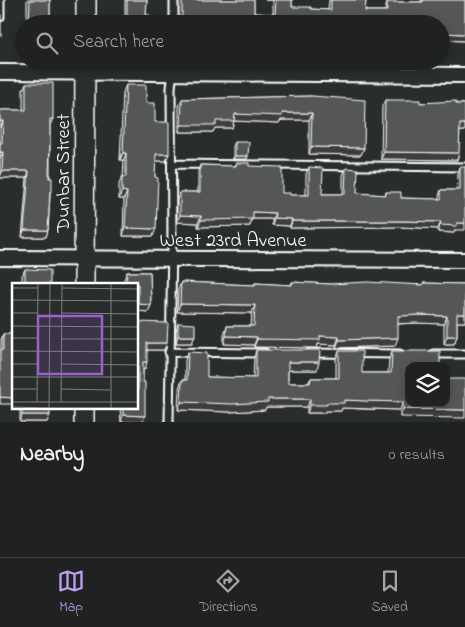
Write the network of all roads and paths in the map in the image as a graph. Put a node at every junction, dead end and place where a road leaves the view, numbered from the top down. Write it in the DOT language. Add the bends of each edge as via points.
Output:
graph roads {
  1 [pos="0,0"];
  2 [pos="86,0"];
  3 [pos="174,0"];
  4 [pos="86,15"];
  5 [pos="174,15"];
  6 [pos="0,17"];
  7 [pos="34,70"];
  8 [pos="85,70"];
  9 [pos="173,70"];
  10 [pos="282,70"];
  11 [pos="0,72"];
  12 [pos="465,75"];
  13 [pos="172,164"];
  14 [pos="465,167"];
  15 [pos="0,258"];
  16 [pos="84,258"];
  17 [pos="172,259"];
  18 [pos="465,260"];
  19 [pos="84,283"];
  20 [pos="169,352"];
  21 [pos="278,353"];
  22 [pos="298,353"];
  23 [pos="406,354"];
  24 [pos="426,354"];
  25 [pos="465,354"];
  26 [pos="169,422"];
  1 -- 6 [label="lane"];
  2 -- 4 [label="main road"];
  3 -- 5 [label="lane"];
  7 -- 11 [label="street"];
  8 -- 16 [label="main road, Dunbar Street"];
  9 -- 13 [label="lane"];
  10 -- 12 [label="street"];
  13 -- 14 [label="lane"];
  13 -- 17 [label="lane"];
  15 -- 16 [label="street, West 23rd Avenue"];
  16 -- 17 [label="street, West 23rd Avenue"];
  16 -- 19 [label="main road, Dunbar Street"];
  17 -- 18 [label="street, West 23rd Avenue"];
  17 -- 20 [label="lane"];
  20 -- 21 [label="lane"];
  20 -- 26 [label="lane"];
  22 -- 23 [label="lane"];
  24 -- 25 [label="lane"];
}
